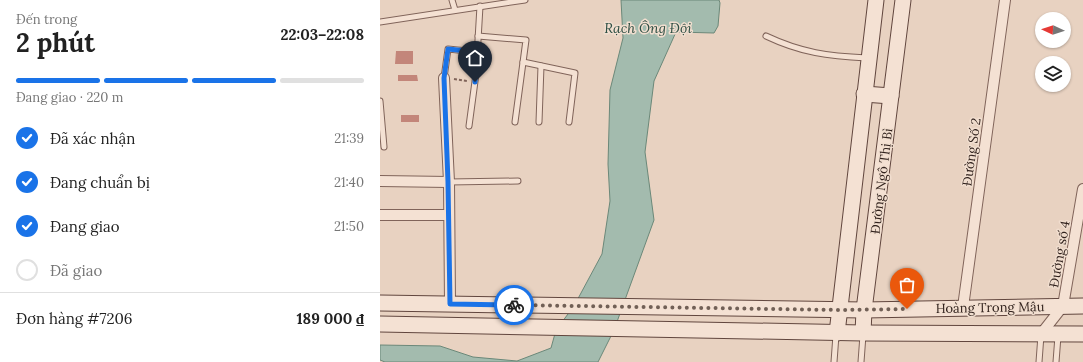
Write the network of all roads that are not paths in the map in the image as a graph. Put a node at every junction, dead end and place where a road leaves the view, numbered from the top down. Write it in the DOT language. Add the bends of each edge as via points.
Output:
graph roads {
  1 [pos="452,0"];
  2 [pos="525,0"];
  3 [pos="876,0"];
  4 [pos="904,0"];
  5 [pos="1005,0"];
  6 [pos="480,6"];
  7 [pos="455,10"];
  8 [pos="380,22"];
  9 [pos="478,36"];
  10 [pos="766,36"];
  11 [pos="477,52"];
  12 [pos="868,58"];
  13 [pos="523,62"];
  14 [pos="541,66"];
  15 [pos="444,78"];
  16 [pos="864,94"];
  17 [pos="891,96"];
  18 [pos="380,101"];
  19 [pos="515,122"];
  20 [pos="539,122"];
  21 [pos="569,122"];
  22 [pos="469,126"];
  23 [pos="384,147"];
  24 [pos="380,181"];
  25 [pos="518,181"];
  26 [pos="448,182"];
  27 [pos="1083,189"];
  28 [pos="1082,207"];
  29 [pos="380,215"];
  30 [pos="449,215"];
  31 [pos="380,303"];
  32 [pos="450,304"];
  33 [pos="1063,306"];
  34 [pos="1083,306"];
  35 [pos="964,307"];
  36 [pos="839,310"];
  37 [pos="864,310"];
  38 [pos="380,324"];
  39 [pos="449,326"];
  40 [pos="837,333"];
  41 [pos="863,333"];
  42 [pos="1041,334"];
  43 [pos="1083,334"];
  44 [pos="1058,335"];
  45 [pos="834,362"];
  46 [pos="861,362"];
  47 [pos="1039,362"];
  48 [pos="1056,362"];
  1 -- 7 [label="lane"];
  2 -- 6 [label="lane"];
  3 -- 12 [label="main road, Đường Ngô Thị Bì"];
  4 -- 17 [label="main road, Đường Ngô Thị Bì"];
  5 -- 35 [label="street, Đường Số 2"];
  6 -- 7 [label="lane"];
  6 -- 9 [label="lane"];
  7 -- 8 [label="lane"];
  9 -- 11 [label="lane"];
  9 -- 13 [label="lane" via="526,40"];
  10 -- 12 [label="lane" via="807,52"];
  11 -- 15 [label="lane" via="448,49"];
  11 -- 22 [label="lane"];
  12 -- 16 [label="main road, Đường Ngô Thị Bì"];
  13 -- 14 [label="lane"];
  13 -- 19 [label="lane"];
  14 -- 20 [label="lane"];
  14 -- 21 [label="lane" via="575,73"];
  15 -- 26 [label="street"];
  16 -- 17 [label="main road"];
  16 -- 36 [label="main road, Đường Ngô Thị Bì"];
  17 -- 37 [label="main road, Đường Ngô Thị Bì"];
  18 -- 23 [label="lane"];
  24 -- 26 [label="street"];
  25 -- 26 [label="lane"];
  26 -- 30 [label="street"];
  27 -- 28 [label="street, Đường số 4"];
  28 -- 33 [label="street, Đường số 4"];
  29 -- 30 [label="street"];
  30 -- 32 [label="street"];
  31 -- 32 [label="main road"];
  32 -- 36 [label="main road, Hoàng Trọng Mậu"];
  32 -- 39 [label="main road"];
  33 -- 34 [label="main road, Hoàng Trọng Mậu"];
  33 -- 35 [label="main road, Hoàng Trọng Mậu"];
  33 -- 42 [label="street, Hoàng Trọng Mậu"];
  35 -- 37 [label="main road, Hoàng Trọng Mậu"];
  36 -- 37 [label="main road, Hoàng Trọng Mậu"];
  36 -- 40 [label="main road, Đường Ngô Thị Bì"];
  37 -- 41 [label="main road, Đường Ngô Thị Bì"];
  38 -- 39 [label="main road"];
  39 -- 40 [label="main road, Hoàng Trọng Mậu"];
  40 -- 41 [label="main road, Hoàng Trọng Mậu"];
  40 -- 45 [label="lane, Đường Ngô Thị Bì"];
  41 -- 42 [label="main road, Hoàng Trọng Mậu"];
  41 -- 46 [label="lane, Đường Ngô Thị Bì"];
  42 -- 44 [label="main road, Hoàng Trọng Mậu"];
  42 -- 47 [label="lane"];
  43 -- 44 [label="main road, Hoàng Trọng Mậu"];
  44 -- 48 [label="lane"];
}
